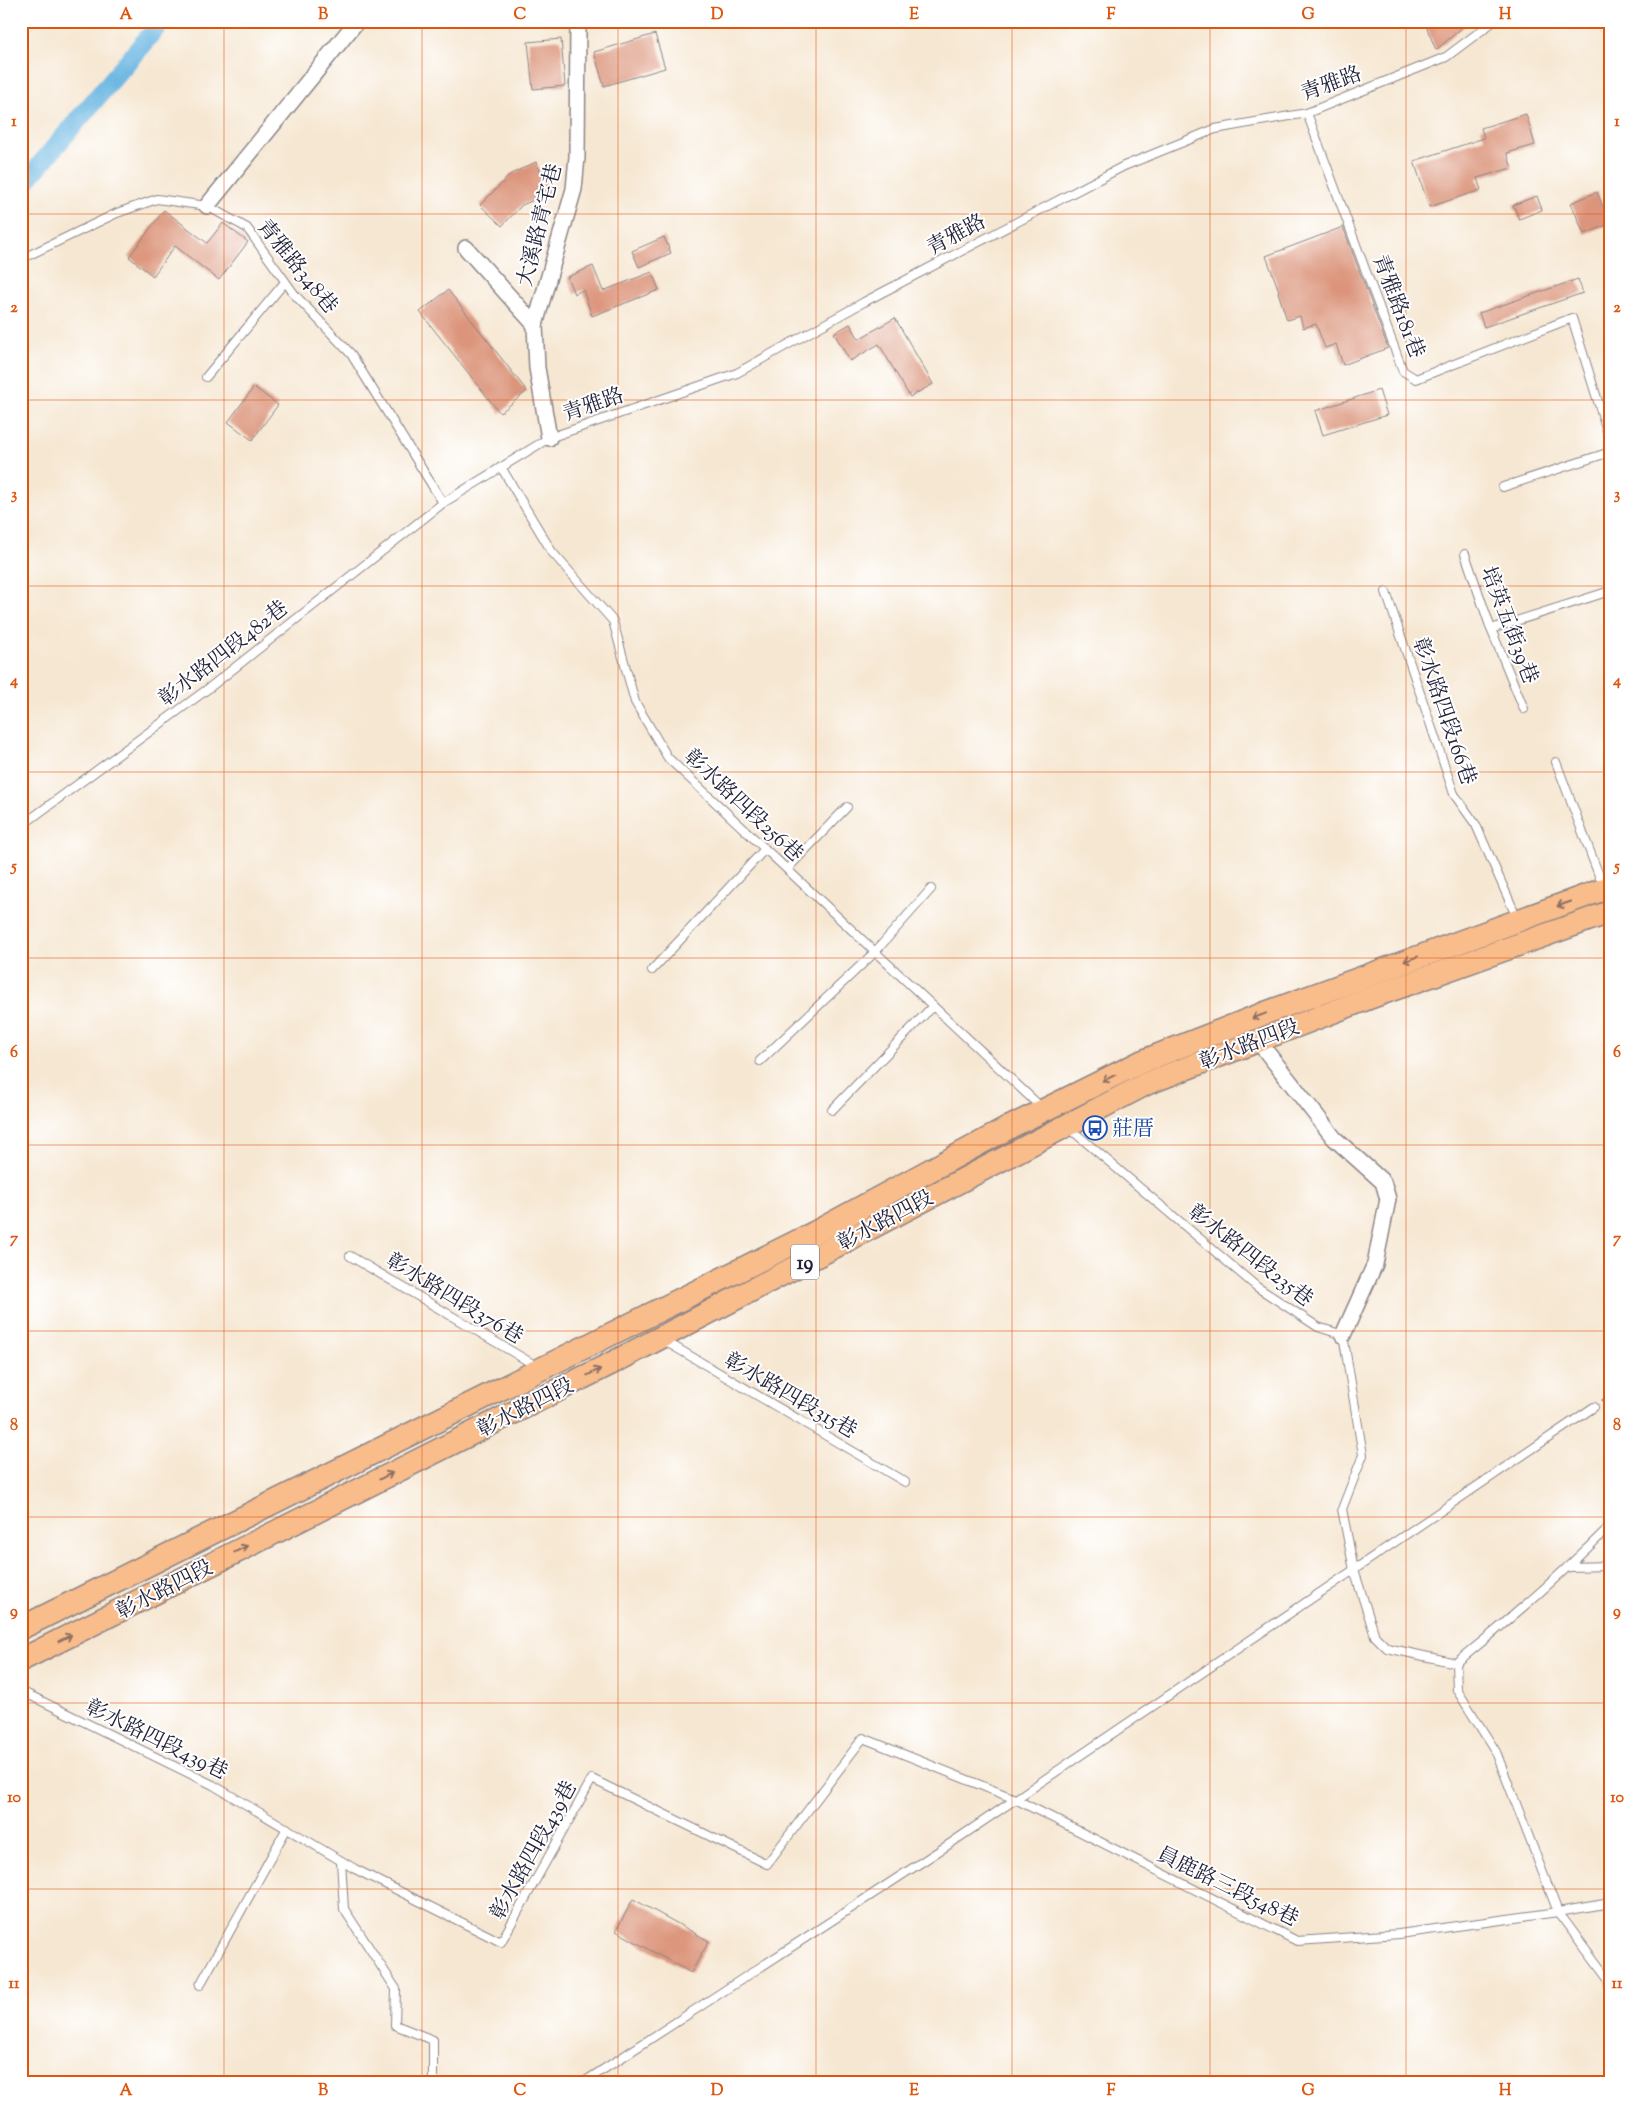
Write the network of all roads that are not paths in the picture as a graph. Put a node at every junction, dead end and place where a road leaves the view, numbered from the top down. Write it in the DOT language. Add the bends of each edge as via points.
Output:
graph roads {
  1 [pos="357,21"];
  2 [pos="578,21"];
  3 [pos="1494,21"];
  4 [pos="1307,112"];
  5 [pos="207,206"];
  6 [pos="466,248"];
  7 [pos="21,259"];
  8 [pos="285,282"];
  9 [pos="535,325"];
  10 [pos="206,377"];
  11 [pos="549,438"];
  12 [pos="1610,440"];
  13 [pos="1610,452"];
  14 [pos="501,468"];
  15 [pos="1503,487"];
  16 [pos="443,503"];
  17 [pos="1464,554"];
  18 [pos="1610,591"];
  19 [pos="1386,592"];
  20 [pos="1491,629"];
  21 [pos="1524,709"];
  22 [pos="1556,762"];
  23 [pos="847,807"];
  24 [pos="21,826"];
  25 [pos="765,849"];
  26 [pos="787,869"];
  27 [pos="931,888"];
  28 [pos="1607,888"];
  29 [pos="1610,912"];
  30 [pos="1518,920"];
  31 [pos="875,952"];
  32 [pos="652,970"];
  33 [pos="933,1006"];
  34 [pos="1258,1041"];
  35 [pos="760,1061"];
  36 [pos="832,1110"];
  37 [pos="1055,1118"];
  38 [pos="350,1256"];
  39 [pos="1343,1335"];
  40 [pos="606,1337"];
  41 [pos="660,1338"];
  42 [pos="616,1361"];
  43 [pos="541,1369"];
  44 [pos="1594,1407"];
  45 [pos="905,1482"];
  46 [pos="1610,1526"];
  47 [pos="1610,1566"];
  48 [pos="1568,1567"];
  49 [pos="1354,1570"];
  50 [pos="21,1628"];
  51 [pos="21,1660"];
  52 [pos="1456,1663"];
  53 [pos="21,1691"];
  54 [pos="1015,1799"];
  55 [pos="287,1828"];
  56 [pos="341,1861"];
  57 [pos="1610,1902"];
  58 [pos="1558,1912"];
  59 [pos="200,1985"];
  60 [pos="1610,1988"];
  61 [pos="433,2082"];
  62 [pos="584,2082"];
  1 -- 5 [label="street"];
  2 -- 9 [label="street, 大溪路青宅巷" via="574,189"];
  3 -- 4 [label="lane, 青雅路" via="1446,57"];
  4 -- 11 [label="lane, 青雅路" via="1215,129 1124,166 872,297 737,373"];
  4 -- 12 [label="lane, 青雅路181巷" via="1403,371 1416,379 1572,318"];
  5 -- 7 [label="lane, 青雅路348巷" via="157,199 116,213"];
  5 -- 8 [label="lane, 青雅路348巷" via="247,228"];
  6 -- 9 [label="street"];
  8 -- 10 [label="lane"];
  8 -- 16 [label="lane, 青雅路348巷" via="351,354"];
  9 -- 11 [label="street, 大溪路青宅巷" via="537,368"];
  11 -- 14 [label="lane, 青雅路"];
  13 -- 15 [label="lane"];
  14 -- 16 [label="lane, 青雅路"];
  14 -- 25 [label="lane, 彰水路四段256巷" via="552,552 613,621 635,702 668,758"];
  16 -- 24 [label="lane, 彰水路四段482巷" via="209,688"];
  17 -- 20 [label="lane, 培英五街39巷"];
  18 -- 20 [label="lane"];
  19 -- 30 [label="lane, 彰水路四段166巷" via="1454,794 1476,825"];
  20 -- 21 [label="lane, 培英五街39巷"];
  22 -- 28 [label="lane"];
  23 -- 26 [label="lane"];
  25 -- 26 [label="lane, 彰水路四段256巷"];
  25 -- 32 [label="lane"];
  26 -- 31 [label="lane, 彰水路四段256巷"];
  27 -- 31 [label="lane"];
  28 -- 30 [label="main road, 彰水路四段 / 19, one-way"];
  29 -- 34 [label="main road, 彰水路四段 / 19"];
  30 -- 37 [label="main road, 彰水路四段 / 19, one-way" via="1141,1062"];
  31 -- 33 [label="lane, 彰水路四段256巷"];
  31 -- 35 [label="lane"];
  33 -- 36 [label="lane"];
  33 -- 37 [label="lane, 彰水路四段256巷"];
  34 -- 37 [label="main road, 彰水路四段 / 19"];
  34 -- 39 [label="street" via="1334,1138 1383,1182 1388,1199 1375,1264"];
  37 -- 39 [label="lane, 彰水路四段235巷" via="1257,1287 1318,1327"];
  37 -- 40 [label="main road, 彰水路四段 / 19"];
  37 -- 41 [label="main road, 彰水路四段 / 19"];
  38 -- 43 [label="lane, 彰水路四段376巷"];
  39 -- 49 [label="lane" via="1363,1455 1342,1508"];
  40 -- 42 [label="main road"];
  40 -- 43 [label="main road, 彰水路四段 / 19"];
  41 -- 42 [label="main road, 彰水路四段 / 19"];
  41 -- 45 [label="lane, 彰水路四段315巷"];
  51 -- 42 [label="main road, 彰水路四段 / 19, one-way"];
  43 -- 50 [label="main road, 彰水路四段 / 19"];
  44 -- 49 [label="lane"];
  46 -- 48 [label="lane"];
  47 -- 48 [label="lane"];
  48 -- 52 [label="lane"];
  49 -- 52 [label="lane" via="1375,1636 1387,1648"];
  49 -- 54 [label="lane"];
  52 -- 58 [label="lane" via="1457,1690 1496,1752"];
  53 -- 55 [label="lane, 彰水路四段439巷" via="213,1784"];
  54 -- 56 [label="lane, 彰水路四段439巷" via="863,1738 767,1864 592,1779 502,1942"];
  54 -- 58 [label="lane, 員鹿路三段548巷" via="1297,1941 1399,1934"];
  54 -- 62 [label="lane"];
  55 -- 56 [label="lane, 彰水路四段439巷"];
  55 -- 59 [label="lane"];
  56 -- 61 [label="lane" via="344,1909 396,1989 395,2025 433,2040"];
  57 -- 58 [label="lane, 員鹿路三段548巷"];
  58 -- 60 [label="lane" via="1608,1979"];
}
